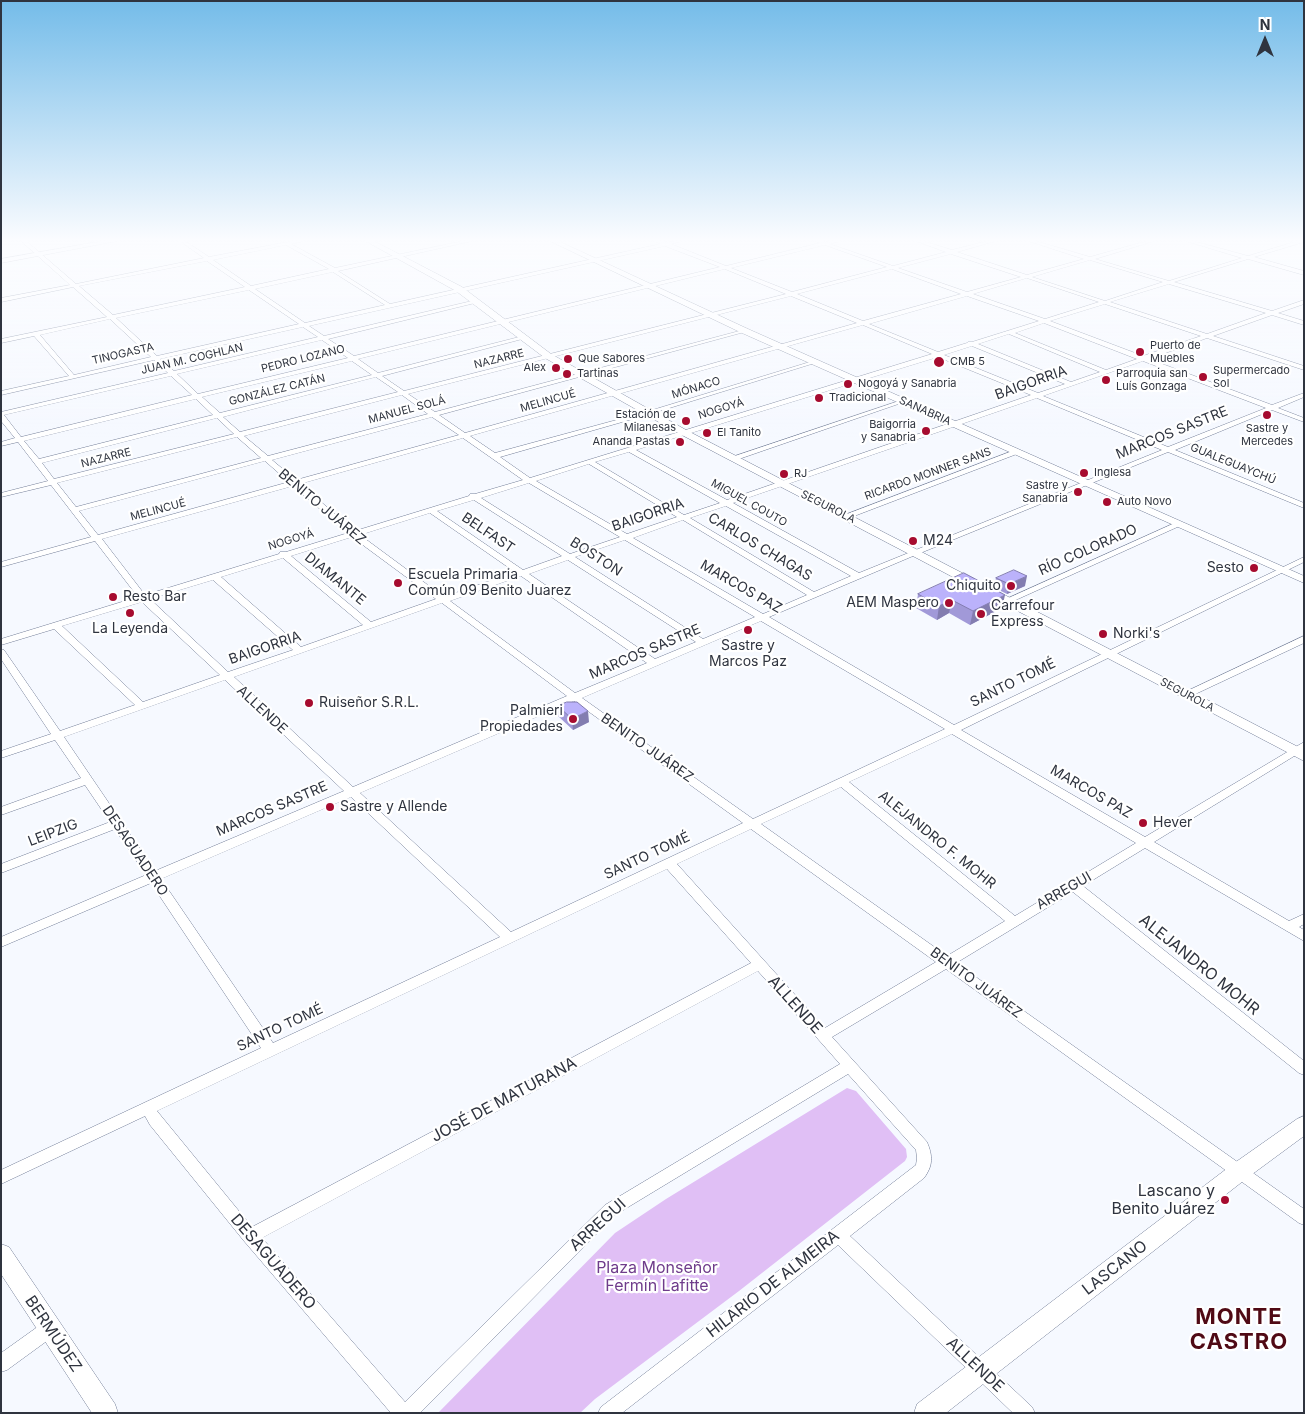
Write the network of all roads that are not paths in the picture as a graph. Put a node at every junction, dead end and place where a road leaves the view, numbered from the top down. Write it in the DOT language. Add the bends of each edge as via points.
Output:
graph roads {
  1 [pos="97,305"];
  2 [pos="172,305"];
  3 [pos="276,305"];
  4 [pos="388,305"];
  5 [pos="463,305"];
  6 [pos="480,305"];
  7 [pos="569,305"];
  8 [pos="690,305"];
  9 [pos="750,305"];
  10 [pos="818,305"];
  11 [pos="927,305"];
  12 [pos="1001,305"];
  13 [pos="1094,305"];
  14 [pos="1118,305"];
  15 [pos="1243,305"];
  16 [pos="1295,305"];
  17 [pos="1270,313"];
  18 [pos="711,315"];
  19 [pos="112,318"];
  20 [pos="502,321"];
  21 [pos="1044,321"];
  22 [pos="303,324"];
  23 [pos="862,324"];
  24 [pos="1304,324"];
  25 [pos="745,331"];
  26 [pos="1008,332"];
  27 [pos="36,334"];
  28 [pos="1208,335"];
  29 [pos="323,338"];
  30 [pos="523,338"];
  31 [pos="1,341"];
  32 [pos="970,344"];
  33 [pos="781,347"];
  34 [pos="936,355"];
  35 [pos="548,356"];
  36 [pos="155,357"];
  37 [pos="353,358"];
  38 [pos="1143,359"];
  39 [pos="816,362"];
  40 [pos="1304,368"];
  41 [pos="1106,372"];
  42 [pos="173,374"];
  43 [pos="376,375"];
  44 [pos="580,375"];
  45 [pos="72,376"];
  46 [pos="856,380"];
  47 [pos="1070,384"];
  48 [pos="1,392"];
  49 [pos="403,393"];
  50 [pos="614,394"];
  51 [pos="1304,395"];
  52 [pos="1036,396"];
  53 [pos="196,397"];
  54 [pos="904,401"];
  55 [pos="1272,408"];
  56 [pos="648,413"];
  57 [pos="432,414"];
  58 [pos="1,415"];
  59 [pos="217,415"];
  60 [pos="1304,420"];
  61 [pos="956,424"];
  62 [pos="683,432"];
  63 [pos="239,435"];
  64 [pos="464,436"];
  65 [pos="20,439"];
  66 [pos="1,444"];
  67 [pos="629,449"];
  68 [pos="1168,450"];
  69 [pos="1018,452"];
  70 [pos="494,456"];
  71 [pos="265,458"];
  72 [pos="733,458"];
  73 [pos="37,462"];
  74 [pos="588,462"];
  75 [pos="529,480"];
  76 [pos="52,482"];
  77 [pos="1088,483"];
  78 [pos="294,484"];
  79 [pos="783,484"];
  80 [pos="1,495"];
  81 [pos="474,496"];
  82 [pos="727,503"];
  83 [pos="1304,506"];
  84 [pos="75,510"];
  85 [pos="430,510"];
  86 [pos="846,516"];
  87 [pos="684,518"];
  88 [pos="1180,524"];
  89 [pos="352,533"];
  90 [pos="626,537"];
  91 [pos="95,539"];
  92 [pos="914,552"];
  93 [pos="283,554"];
  94 [pos="569,556"];
  95 [pos="1304,559"];
  96 [pos="1,565"];
  97 [pos="1283,570"];
  98 [pos="521,572"];
  99 [pos="214,576"];
  100 [pos="858,576"];
  101 [pos="1304,580"];
  102 [pos="814,595"];
  103 [pos="142,598"];
  104 [pos="443,600"];
  105 [pos="1006,601"];
  106 [pos="763,618"];
  107 [pos="55,625"];
  108 [pos="370,626"];
  109 [pos="1304,639"];
  110 [pos="1,642"];
  111 [pos="704,643"];
  112 [pos="300,651"];
  113 [pos="1,652"];
  114 [pos="1108,654"];
  115 [pos="656,664"];
  116 [pos="226,677"];
  117 [pos="1186,694"];
  118 [pos="576,698"];
  119 [pos="142,706"];
  120 [pos="954,729"];
  121 [pos="58,735"];
  122 [pos="1300,751"];
  123 [pos="1,755"];
  124 [pos="87,780"];
  125 [pos="842,782"];
  126 [pos="351,792"];
  127 [pos="1,811"];
  128 [pos="753,823"];
  129 [pos="116,824"];
  130 [pos="1146,842"];
  131 [pos="669,863"];
  132 [pos="1,869"];
  133 [pos="152,878"];
  134 [pos="1074,886"];
  135 [pos="1304,918"];
  136 [pos="1013,921"];
  137 [pos="1289,927"];
  138 [pos="1304,936"];
  139 [pos="508,937"];
  140 [pos="1,942"];
  141 [pos="946,962"];
  142 [pos="759,965"];
  143 [pos="823,1036"];
  144 [pos="270,1050"];
  145 [pos="849,1066"];
  146 [pos="1304,1069"];
  147 [pos="148,1109"];
  148 [pos="1304,1125"];
  149 [pos="922,1148"];
  150 [pos="1240,1171"];
  151 [pos="1,1177"];
  152 [pos="1304,1218"];
  153 [pos="837,1234"];
  154 [pos="250,1236"];
  155 [pos="1,1254"];
  156 [pos="49,1329"];
  157 [pos="1,1364"];
  158 [pos="980,1371"];
  159 [pos="106,1413"];
  160 [pos="403,1413"];
  161 [pos="407,1413"];
  162 [pos="607,1413"];
  163 [pos="926,1413"];
  164 [pos="1026,1413"];
  1 -- 19 [label="street, BENITO JUÁREZ"];
  2 -- 19 [label="street"];
  3 -- 22 [label="street, MARCOS PAZ"];
  4 -- 22 [label="street, TINOGASTA"];
  5 -- 29 [label="street, JUAN M. COGHLAN"];
  6 -- 20 [label="street, SEGUROLA"];
  7 -- 20 [label="street, PEDRO LOZANO"];
  8 -- 18 [label="street, SANABRIA"];
  9 -- 18 [label="street, NAZARRE"];
  10 -- 23 [label="street, GUALEGUAYCHÚ"];
  11 -- 23 [label="street, MELINCUÉ"];
  12 -- 21 [label="street"];
  13 -- 21 [label="street, NOGOYÁ"];
  14 -- 28 [label="street"];
  15 -- 17 [label="street"];
  16 -- 17 [label="street, BAIGORRIA"];
  17 -- 24 [label="street"];
  17 -- 28 [label="street, BAIGORRIA"];
  18 -- 25 [label="street, SANABRIA"];
  18 -- 35 [label="street, NAZARRE"];
  19 -- 27 [label="street"];
  19 -- 36 [label="street, BENITO JUÁREZ"];
  20 -- 30 [label="street, SEGUROLA"];
  20 -- 37 [label="street, PEDRO LOZANO"];
  21 -- 26 [label="street, NOGOYÁ"];
  21 -- 38 [label="street"];
  22 -- 29 [label="street, MARCOS PAZ"];
  22 -- 36 [label="street, TINOGASTA"];
  23 -- 33 [label="street, MELINCUÉ"];
  23 -- 34 [label="street, GUALEGUAYCHÚ"];
  25 -- 33 [label="street, SANABRIA"];
  25 -- 44 [label="street, MANUEL SOLÁ"];
  26 -- 32 [label="street, NOGOYÁ"];
  26 -- 41 [label="street"];
  27 -- 31 [label="street"];
  27 -- 45 [label="street"];
  28 -- 38 [label="street, BAIGORRIA"];
  28 -- 40 [label="street"];
  29 -- 37 [label="street, MARCOS PAZ"];
  29 -- 42 [label="street, JUAN M. COGHLAN"];
  30 -- 35 [label="street, SEGUROLA"];
  30 -- 43 [label="street, GONZÁLEZ CATÁN"];
  32 -- 34 [label="street, NOGOYÁ"];
  32 -- 47 [label="street"];
  33 -- 39 [label="street, SANABRIA"];
  33 -- 50 [label="street, MELINCUÉ"];
  34 -- 46 [label="street, NOGOYÁ"];
  34 -- 52 [label="street, GUALEGUAYCHÚ"];
  35 -- 44 [label="street, SEGUROLA"];
  35 -- 49 [label="street, NAZARRE"];
  36 -- 42 [label="street, BENITO JUÁREZ"];
  36 -- 45 [label="street, TINOGASTA"];
  37 -- 43 [label="street, MARCOS PAZ"];
  37 -- 53 [label="street, PEDRO LOZANO"];
  38 -- 41 [label="street, BAIGORRIA"];
  38 -- 55 [label="street"];
  39 -- 46 [label="street, SANABRIA"];
  39 -- 56 [label="street, MÓNACO"];
  41 -- 47 [label="street, BAIGORRIA"];
  42 -- 53 [label="street, BENITO JUÁREZ"];
  42 -- 58 [label="street, JUAN M. COGHLAN"];
  43 -- 49 [label="street, MARCOS PAZ"];
  43 -- 59 [label="street, GONZÁLEZ CATÁN"];
  44 -- 50 [label="street, SEGUROLA"];
  44 -- 57 [label="street, MANUEL SOLÁ"];
  45 -- 48 [label="street, TINOGASTA"];
  46 -- 54 [label="street, SANABRIA"];
  46 -- 62 [label="street, NOGOYÁ"];
  47 -- 52 [label="street, BAIGORRIA"];
  49 -- 57 [label="street, MARCOS PAZ"];
  49 -- 63 [label="street, NAZARRE"];
  50 -- 56 [label="street, SEGUROLA"];
  50 -- 64 [label="street, MELINCUÉ"];
  51 -- 55 [label="street, MARCOS SASTRE"];
  52 -- 61 [label="street, BAIGORRIA"];
  52 -- 68 [label="street, GUALEGUAYCHÚ"];
  53 -- 59 [label="street, BENITO JUÁREZ"];
  53 -- 65 [label="street, PEDRO LOZANO"];
  54 -- 61 [label="street, SANABRIA"];
  54 -- 72 [label="street"];
  55 -- 60 [label="street"];
  55 -- 68 [label="street, MARCOS SASTRE"];
  56 -- 62 [label="street, SEGUROLA"];
  56 -- 70 [label="street, MÓNACO"];
  57 -- 64 [label="street, MARCOS PAZ"];
  57 -- 71 [label="street, MANUEL SOLÁ"];
  58 -- 65 [label="street, ALLENDE"];
  59 -- 63 [label="street, BENITO JUÁREZ"];
  59 -- 73 [label="street, GONZÁLEZ CATÁN"];
  61 -- 69 [label="street, SANABRIA"];
  61 -- 79 [label="street, BAIGORRIA"];
  62 -- 67 [label="street, NOGOYÁ"];
  62 -- 72 [label="street, SEGUROLA"];
  63 -- 71 [label="street, BENITO JUÁREZ"];
  63 -- 76 [label="street, NAZARRE"];
  64 -- 70 [label="street, MARCOS PAZ"];
  64 -- 78 [label="street, MELINCUÉ"];
  65 -- 66 [label="street, PEDRO LOZANO"];
  65 -- 73 [label="street, ALLENDE"];
  67 -- 74 [label="street, NOGOYÁ"];
  67 -- 82 [label="street, MIGUEL COUTO"];
  68 -- 77 [label="street, MARCOS SASTRE"];
  68 -- 83 [label="street, GUALEGUAYCHÚ"];
  69 -- 77 [label="street, SANABRIA"];
  69 -- 86 [label="street, RICARDO MONNER SANS"];
  70 -- 75 [label="street, MARCOS PAZ"];
  71 -- 78 [label="street, BENITO JUÁREZ"];
  71 -- 84 [label="street, MANUEL SOLÁ"];
  72 -- 79 [label="street, SEGUROLA"];
  73 -- 76 [label="street, ALLENDE"];
  74 -- 75 [label="street, NOGOYÁ"];
  74 -- 87 [label="street, CARLOS CHAGAS"];
  75 -- 81 [label="street, NOGOYÁ"];
  75 -- 90 [label="street, MARCOS PAZ"];
  76 -- 80 [label="street, NAZARRE"];
  76 -- 84 [label="street, ALLENDE"];
  77 -- 88 [label="street, SANABRIA"];
  77 -- 92 [label="street, MARCOS SASTRE"];
  78 -- 89 [label="street, BENITO JUÁREZ"];
  78 -- 91 [label="street, MELINCUÉ"];
  79 -- 82 [label="street, BAIGORRIA"];
  79 -- 86 [label="street, SEGUROLA"];
  81 -- 85 [label="street, NOGOYÁ"];
  81 -- 94 [label="street, BOSTON"];
  82 -- 87 [label="street, BAIGORRIA"];
  82 -- 100 [label="street, MIGUEL COUTO"];
  84 -- 91 [label="street, ALLENDE"];
  85 -- 89 [label="street, NOGOYÁ"];
  85 -- 98 [label="street, BELFAST"];
  86 -- 92 [label="street, SEGUROLA"];
  87 -- 90 [label="street, BAIGORRIA"];
  87 -- 102 [label="street, CARLOS CHAGAS"];
  88 -- 97 [label="street, SANABRIA"];
  88 -- 105 [label="street, RÍO COLORADO"];
  89 -- 93 [label="street, NOGOYÁ"];
  89 -- 104 [label="street, BENITO JUÁREZ"];
  90 -- 94 [label="street, BAIGORRIA"];
  90 -- 106 [label="street, MARCOS PAZ"];
  91 -- 96 [label="street, MELINCUÉ"];
  91 -- 103 [label="street, ALLENDE"];
  92 -- 100 [label="street, MARCOS SASTRE"];
  92 -- 105 [label="street, SEGUROLA"];
  93 -- 99 [label="street, NOGOYÁ"];
  93 -- 108 [label="street, DIAMANTE"];
  94 -- 98 [label="street, BAIGORRIA"];
  94 -- 111 [label="street, BOSTON"];
  95 -- 97 [label="street, SANTO TOMÉ"];
  97 -- 101 [label="street, SANABRIA"];
  97 -- 114 [label="street, SANTO TOMÉ"];
  98 -- 104 [label="street, BAIGORRIA"];
  98 -- 115 [label="street, BELFAST"];
  99 -- 103 [label="street, NOGOYÁ"];
  99 -- 112 [label="street"];
  100 -- 102 [label="street, MARCOS SASTRE"];
  102 -- 106 [label="street, MARCOS SASTRE"];
  103 -- 107 [label="street, NOGOYÁ"];
  103 -- 116 [label="street, ALLENDE"];
  104 -- 108 [label="street, BAIGORRIA"];
  104 -- 118 [label="street, BENITO JUÁREZ"];
  105 -- 114 [label="street, SEGUROLA"];
  106 -- 111 [label="street, MARCOS SASTRE"];
  106 -- 120 [label="street, MARCOS PAZ"];
  107 -- 110 [label="street, NOGOYÁ"];
  107 -- 119 [label="street"];
  108 -- 112 [label="street, BAIGORRIA"];
  109 -- 117 [label="street"];
  111 -- 115 [label="street, MARCOS SASTRE"];
  112 -- 116 [label="street, BAIGORRIA"];
  113 -- 121 [label="street, DESAGUADERO"];
  114 -- 117 [label="street, SEGUROLA"];
  114 -- 120 [label="street, SANTO TOMÉ"];
  115 -- 118 [label="street, MARCOS SASTRE"];
  116 -- 119 [label="street, BAIGORRIA"];
  116 -- 126 [label="street, ALLENDE"];
  117 -- 122 [label="street, SEGUROLA"];
  118 -- 126 [label="street, MARCOS SASTRE"];
  118 -- 128 [label="street, BENITO JUÁREZ"];
  119 -- 121 [label="street, BAIGORRIA"];
  120 -- 125 [label="street, SANTO TOMÉ"];
  120 -- 130 [label="street, MARCOS PAZ"];
  121 -- 123 [label="street, BAIGORRIA"];
  121 -- 124 [label="street, DESAGUADERO"];
  122 -- 130 [label="street, ARREGUI"];
  124 -- 127 [label="street"];
  124 -- 129 [label="street, DESAGUADERO"];
  125 -- 128 [label="street, SANTO TOMÉ"];
  125 -- 136 [label="street, ALEJANDRO F. MOHR"];
  126 -- 133 [label="street, MARCOS SASTRE"];
  126 -- 139 [label="street, ALLENDE"];
  128 -- 131 [label="street, SANTO TOMÉ"];
  128 -- 141 [label="street, BENITO JUÁREZ"];
  129 -- 132 [label="street, LEIPZIG"];
  129 -- 133 [label="street, DESAGUADERO"];
  130 -- 134 [label="street, ARREGUI"];
  130 -- 137 [label="street, MARCOS PAZ"];
  131 -- 139 [label="street, SANTO TOMÉ"];
  131 -- 142 [label="street, ALLENDE"];
  133 -- 140 [label="street, MARCOS SASTRE"];
  133 -- 144 [label="street, DESAGUADERO"];
  134 -- 136 [label="street, ARREGUI"];
  134 -- 146 [label="street, ALEJANDRO MOHR"];
  135 -- 137 [label="street"];
  136 -- 141 [label="street, ARREGUI"];
  137 -- 138 [label="street, MARCOS PAZ"];
  139 -- 144 [label="street, SANTO TOMÉ"];
  141 -- 143 [label="street, ARREGUI"];
  141 -- 150 [label="street, BENITO JUÁREZ"];
  142 -- 143 [label="street, ALLENDE"];
  142 -- 154 [label="street, JOSÉ DE MATURANA"];
  143 -- 145 [label="street, ALLENDE"];
  144 -- 147 [label="street, SANTO TOMÉ"];
  145 -- 149 [label="street, ALLENDE"];
  145 -- 161 [label="street, ARREGUI" via="610,1210"];
  147 -- 151 [label="street, SANTO TOMÉ"];
  147 -- 154 [label="street, DESAGUADERO" via="154,1121"];
  148 -- 150 [label="street, LASCANO"];
  149 -- 153 [label="street, HILARIO DE ALMEIRA" via="924,1167"];
  150 -- 152 [label="street, BENITO JUÁREZ"];
  150 -- 158 [label="street, LASCANO"];
  153 -- 158 [label="street, ALLENDE"];
  153 -- 162 [label="street, HILARIO DE ALMEIRA"];
  154 -- 160 [label="street, DESAGUADERO"];
  155 -- 156 [label="street, BERMÚDEZ"];
  156 -- 157 [label="street"];
  156 -- 159 [label="street, BERMÚDEZ"];
  158 -- 163 [label="street, LASCANO"];
  158 -- 164 [label="street, ALLENDE"];
}
